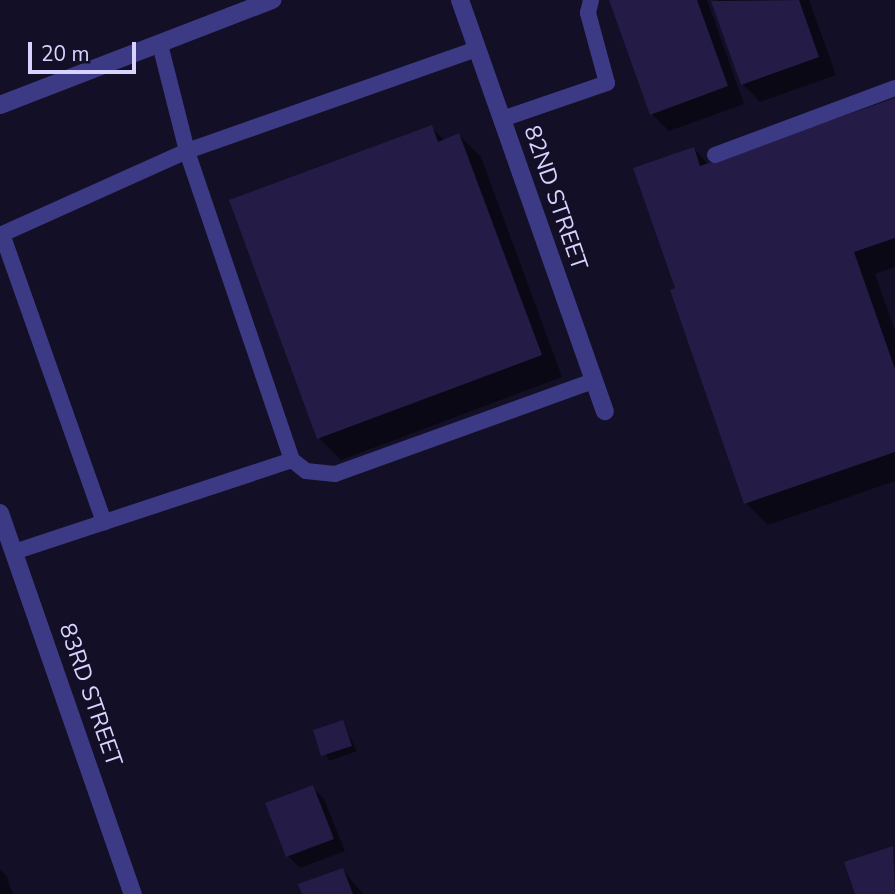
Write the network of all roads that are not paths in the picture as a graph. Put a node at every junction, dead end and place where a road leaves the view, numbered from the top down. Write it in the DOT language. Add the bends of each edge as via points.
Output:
graph roads {
  1 [pos="272,0"];
  2 [pos="460,0"];
  3 [pos="591,0"];
  4 [pos="160,44"];
  5 [pos="477,50"];
  6 [pos="895,88"];
  7 [pos="0,105"];
  8 [pos="502,119"];
  9 [pos="187,151"];
  10 [pos="715,155"];
  11 [pos="1,234"];
  12 [pos="594,382"];
  13 [pos="605,411"];
  14 [pos="292,460"];
  15 [pos="0,513"];
  16 [pos="104,522"];
  17 [pos="14,552"];
  18 [pos="133,894"];
  1 -- 4 [label="street"];
  2 -- 5 [label="street, 82ND STREET"];
  3 -- 8 [label="lane" via="588,13 607,83"];
  4 -- 7 [label="street"];
  4 -- 9 [label="lane"];
  5 -- 8 [label="street, 82ND STREET"];
  5 -- 9 [label="lane"];
  6 -- 10 [label="lane"];
  8 -- 12 [label="street, 82ND STREET"];
  9 -- 11 [label="lane"];
  9 -- 14 [label="lane"];
  11 -- 16 [label="lane"];
  12 -- 13 [label="street, 82ND STREET"];
  12 -- 14 [label="lane" via="335,474 306,471"];
  14 -- 16 [label="lane"];
  15 -- 17 [label="street, 83RD STREET"];
  16 -- 17 [label="lane"];
  17 -- 18 [label="street, 83RD STREET"];
}
